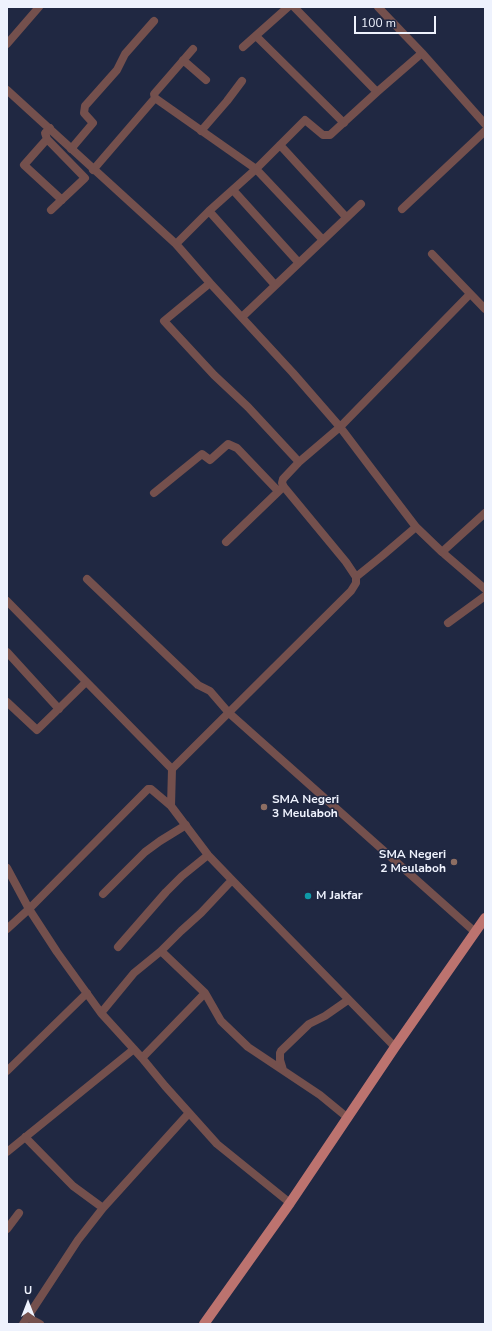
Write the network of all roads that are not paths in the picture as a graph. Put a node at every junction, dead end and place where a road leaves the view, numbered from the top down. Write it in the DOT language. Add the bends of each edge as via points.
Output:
graph roads {
  1 [pos="39,7"];
  2 [pos="288,7"];
  3 [pos="294,7"];
  4 [pos="378,7"];
  5 [pos="154,21"];
  6 [pos="256,36"];
  7 [pos="7,44"];
  8 [pos="243,48"];
  9 [pos="193,49"];
  10 [pos="422,53"];
  11 [pos="183,60"];
  12 [pos="206,80"];
  13 [pos="242,81"];
  14 [pos="7,90"];
  15 [pos="377,92"];
  16 [pos="156,98"];
  17 [pos="344,123"];
  18 [pos="485,124"];
  19 [pos="50,128"];
  20 [pos="201,131"];
  21 [pos="485,131"];
  22 [pos="47,139"];
  23 [pos="280,145"];
  24 [pos="71,149"];
  25 [pos="256,169"];
  26 [pos="93,170"];
  27 [pos="233,190"];
  28 [pos="62,200"];
  29 [pos="361,204"];
  30 [pos="402,209"];
  31 [pos="51,210"];
  32 [pos="209,211"];
  33 [pos="346,217"];
  34 [pos="323,240"];
  35 [pos="176,244"];
  36 [pos="432,254"];
  37 [pos="299,263"];
  38 [pos="210,283"];
  39 [pos="275,285"];
  40 [pos="470,294"];
  41 [pos="485,309"];
  42 [pos="242,317"];
  43 [pos="340,427"];
  44 [pos="299,462"];
  45 [pos="281,489"];
  46 [pos="154,493"];
  47 [pos="485,513"];
  48 [pos="416,527"];
  49 [pos="226,542"];
  50 [pos="442,552"];
  51 [pos="356,576"];
  52 [pos="86,579"];
  53 [pos="485,589"];
  54 [pos="485,596"];
  55 [pos="7,601"];
  56 [pos="448,623"];
  57 [pos="7,652"];
  58 [pos="86,682"];
  59 [pos="7,702"];
  60 [pos="59,709"];
  61 [pos="229,713"];
  62 [pos="172,769"];
  63 [pos="171,806"];
  64 [pos="186,825"];
  65 [pos="208,855"];
  66 [pos="7,868"];
  67 [pos="232,880"];
  68 [pos="103,894"];
  69 [pos="28,909"];
  70 [pos="485,918"];
  71 [pos="7,928"];
  72 [pos="475,932"];
  73 [pos="118,947"];
  74 [pos="161,951"];
  75 [pos="87,993"];
  76 [pos="205,993"];
  77 [pos="348,1000"];
  78 [pos="101,1013"];
  79 [pos="395,1047"];
  80 [pos="134,1049"];
  81 [pos="142,1058"];
  82 [pos="283,1070"];
  83 [pos="7,1071"];
  84 [pos="189,1113"];
  85 [pos="348,1118"];
  86 [pos="25,1137"];
  87 [pos="7,1152"];
  88 [pos="290,1203"];
  89 [pos="103,1208"];
  90 [pos="19,1213"];
  91 [pos="7,1229"];
  92 [pos="25,1321"];
  93 [pos="40,1324"];
  94 [pos="204,1324"];
  1 -- 7 [label="street"];
  2 -- 6 [label="street"];
  3 -- 15 [label="street"];
  4 -- 10 [label="street"];
  5 -- 24 [label="street" via="125,54 117,70 85,106 84,113 93,123"];
  6 -- 8 [label="street"];
  6 -- 17 [label="street"];
  9 -- 11 [label="street"];
  10 -- 15 [label="street"];
  10 -- 18 [label="street"];
  11 -- 12 [label="street"];
  11 -- 16 [label="street" via="154,94"];
  13 -- 20 [label="street"];
  14 -- 19 [label="street"];
  15 -- 17 [label="street"];
  16 -- 20 [label="street"];
  16 -- 26 [label="street"];
  17 -- 23 [label="street" via="326,136 305,120"];
  19 -- 22 [label="street" via="45,134"];
  19 -- 24 [label="street"];
  20 -- 25 [label="street"];
  21 -- 30 [label="street"];
  22 -- 28 [label="street" via="85,178"];
  22 -- 28 [label="street" via="24,165"];
  23 -- 25 [label="street"];
  23 -- 33 [label="street"];
  24 -- 26 [label="street"];
  25 -- 27 [label="street"];
  25 -- 34 [label="street"];
  26 -- 35 [label="street"];
  27 -- 32 [label="street"];
  27 -- 37 [label="street"];
  28 -- 31 [label="street"];
  29 -- 33 [label="street"];
  32 -- 35 [label="street"];
  32 -- 39 [label="street"];
  33 -- 34 [label="street"];
  34 -- 37 [label="street"];
  35 -- 38 [label="street"];
  36 -- 40 [label="street"];
  37 -- 39 [label="street"];
  38 -- 42 [label="street"];
  38 -- 44 [label="street" via="164,321"];
  39 -- 42 [label="street"];
  40 -- 41 [label="street"];
  40 -- 43 [label="street"];
  42 -- 43 [label="street"];
  43 -- 44 [label="street"];
  43 -- 48 [label="street"];
  44 -- 45 [label="street" via="283,479"];
  45 -- 46 [label="street" via="237,448 228,444 210,460 202,454"];
  45 -- 49 [label="street"];
  45 -- 51 [label="street"];
  47 -- 50 [label="street"];
  48 -- 50 [label="street"];
  48 -- 51 [label="street"];
  50 -- 53 [label="street"];
  51 -- 61 [label="street" via="356,583 351,591"];
  52 -- 61 [label="street" via="198,686 210,691"];
  54 -- 56 [label="street"];
  55 -- 58 [label="street"];
  57 -- 60 [label="street"];
  58 -- 60 [label="street"];
  58 -- 62 [label="street"];
  59 -- 60 [label="street" via="36,730"];
  61 -- 62 [label="street"];
  61 -- 72 [label="street"];
  62 -- 63 [label="street"];
  63 -- 64 [label="street"];
  63 -- 69 [label="street" via="151,788 148,789"];
  64 -- 65 [label="street"];
  64 -- 68 [label="street" via="145,852"];
  65 -- 67 [label="street"];
  65 -- 73 [label="street" via="166,892"];
  66 -- 69 [label="street"];
  67 -- 74 [label="street"];
  67 -- 77 [label="street"];
  69 -- 71 [label="street"];
  69 -- 75 [label="street"];
  70 -- 72 [label="main road"];
  72 -- 79 [label="main road"];
  74 -- 76 [label="street"];
  74 -- 78 [label="street" via="134,973"];
  75 -- 78 [label="street"];
  75 -- 83 [label="street"];
  76 -- 81 [label="street"];
  76 -- 82 [label="street" via="221,1021 248,1047"];
  77 -- 79 [label="street"];
  77 -- 82 [label="street" via="309,1024 281,1051"];
  78 -- 80 [label="street"];
  79 -- 85 [label="main road"];
  80 -- 81 [label="street"];
  80 -- 86 [label="street"];
  81 -- 84 [label="street"];
  82 -- 85 [label="street"];
  84 -- 88 [label="street" via="217,1144"];
  84 -- 89 [label="street"];
  85 -- 88 [label="main road"];
  86 -- 87 [label="street"];
  86 -- 89 [label="street" via="73,1186"];
  88 -- 94 [label="main road"];
  89 -- 92 [label="street" via="78,1240"];
  90 -- 91 [label="street"];
  92 -- 93 [label="street"];
}
